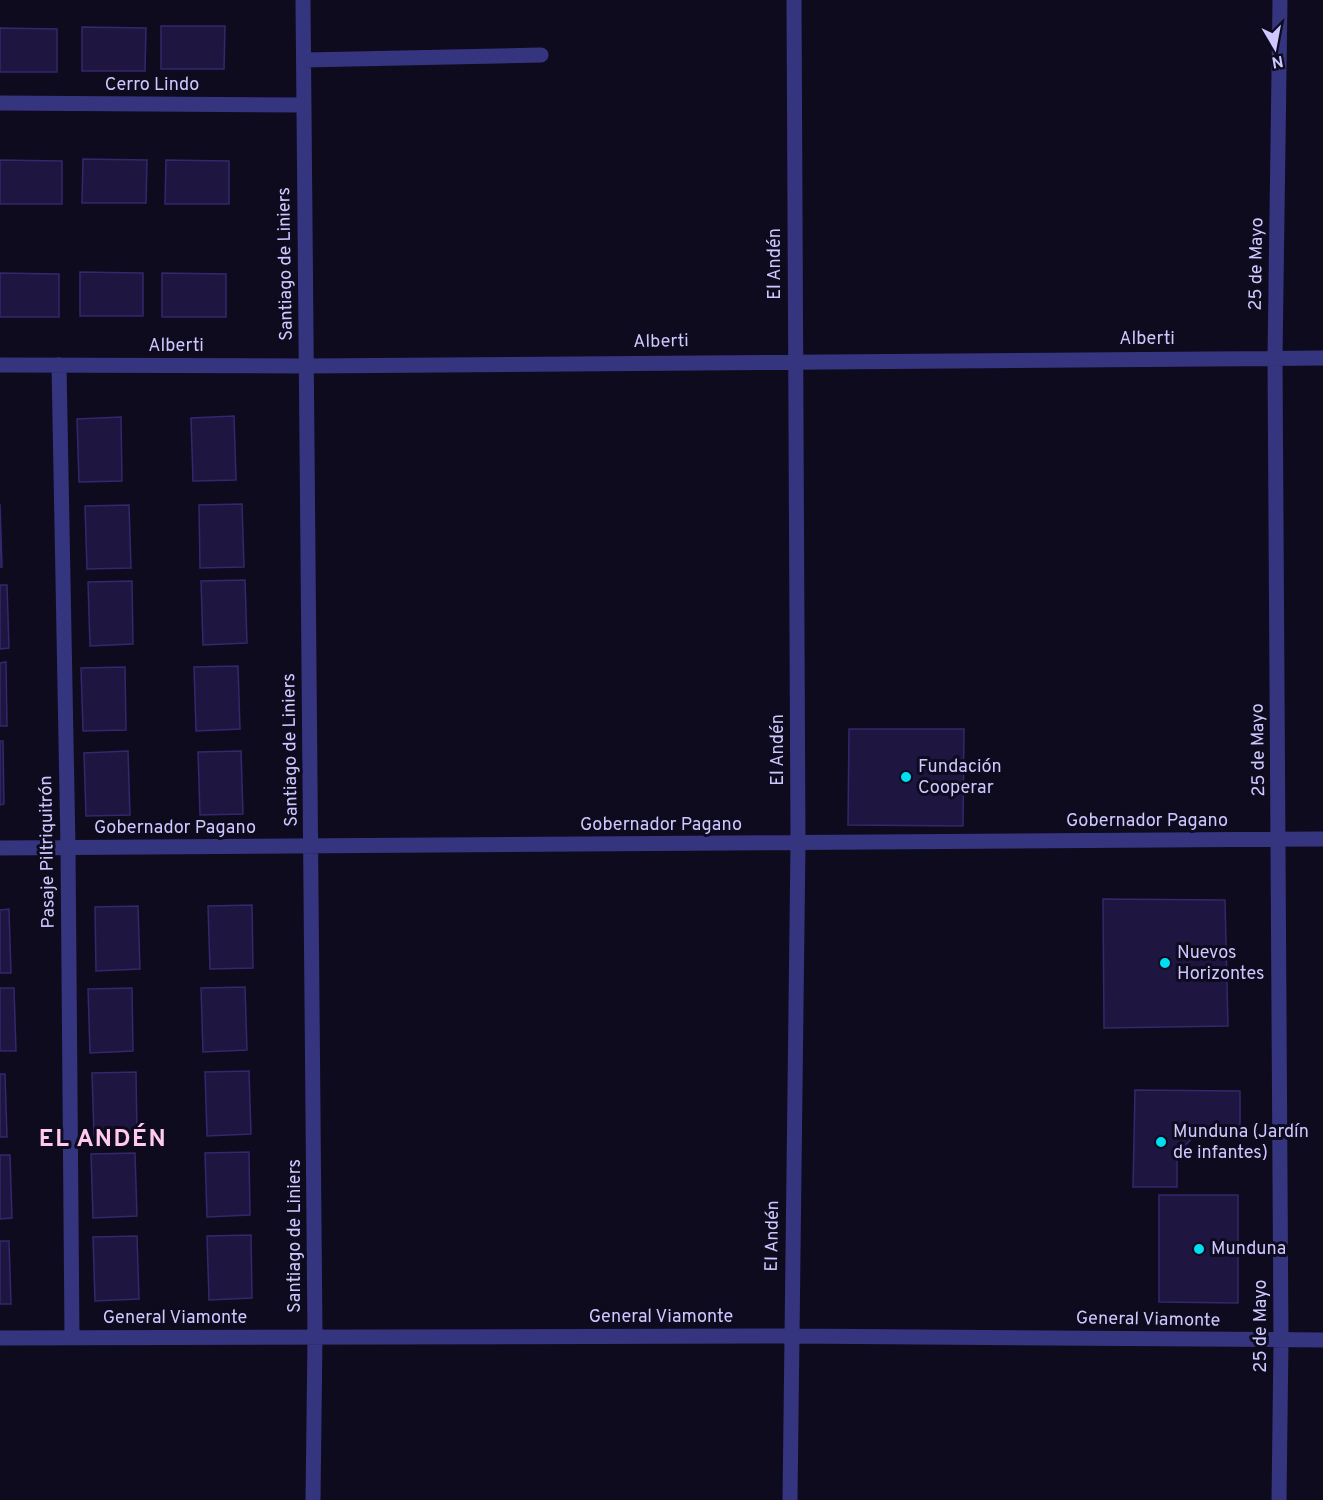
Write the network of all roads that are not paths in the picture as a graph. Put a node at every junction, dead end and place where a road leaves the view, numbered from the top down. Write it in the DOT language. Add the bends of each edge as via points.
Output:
graph roads {
  1 [pos="303,0"];
  2 [pos="794,0"];
  3 [pos="1281,0"];
  4 [pos="542,56"];
  5 [pos="304,60"];
  6 [pos="0,103"];
  7 [pos="304,105"];
  8 [pos="1275,358"];
  9 [pos="1323,358"];
  10 [pos="794,360"];
  11 [pos="0,365"];
  12 [pos="59,365"];
  13 [pos="307,366"];
  14 [pos="1323,839"];
  15 [pos="1280,840"];
  16 [pos="798,843"];
  17 [pos="312,846"];
  18 [pos="0,848"];
  19 [pos="68,848"];
  20 [pos="791,1336"];
  21 [pos="315,1337"];
  22 [pos="0,1338"];
  23 [pos="72,1338"];
  24 [pos="1323,1340"];
  25 [pos="1281,1341"];
  26 [pos="313,1500"];
  27 [pos="790,1500"];
  28 [pos="1279,1500"];
  1 -- 5 [label="street, Santiago de Liniers"];
  2 -- 10 [label="street, El Andén"];
  3 -- 8 [label="street, 25 de Mayo"];
  4 -- 5 [label="street"];
  5 -- 7 [label="street, Santiago de Liniers"];
  6 -- 7 [label="street, Cerro Lindo"];
  7 -- 13 [label="street, Santiago de Liniers"];
  8 -- 9 [label="street, Alberti"];
  8 -- 10 [label="street, Alberti"];
  8 -- 15 [label="street, 25 de Mayo"];
  10 -- 13 [label="street, Alberti"];
  10 -- 16 [label="street, El Andén"];
  11 -- 12 [label="street, Alberti"];
  12 -- 13 [label="street, Alberti"];
  12 -- 19 [label="street, Pasaje Piltriquitrón"];
  13 -- 17 [label="street, Santiago de Liniers"];
  14 -- 15 [label="street, Gobernador Pagano"];
  15 -- 16 [label="street, Gobernador Pagano"];
  15 -- 25 [label="street, 25 de Mayo"];
  16 -- 17 [label="street, Gobernador Pagano"];
  16 -- 20 [label="street, El Andén"];
  17 -- 19 [label="street, Gobernador Pagano"];
  17 -- 21 [label="street, Santiago de Liniers"];
  18 -- 19 [label="street, Gobernador Pagano"];
  19 -- 23 [label="street, Pasaje Piltriquitrón"];
  20 -- 21 [label="street, General Viamonte"];
  20 -- 25 [label="street, General Viamonte"];
  20 -- 27 [label="street, El Andén"];
  21 -- 23 [label="street, General Viamonte"];
  21 -- 26 [label="street, Santiago de Liniers"];
  22 -- 23 [label="street, General Viamonte"];
  24 -- 25 [label="street, General Viamonte"];
  25 -- 28 [label="street, 25 de Mayo"];
}
